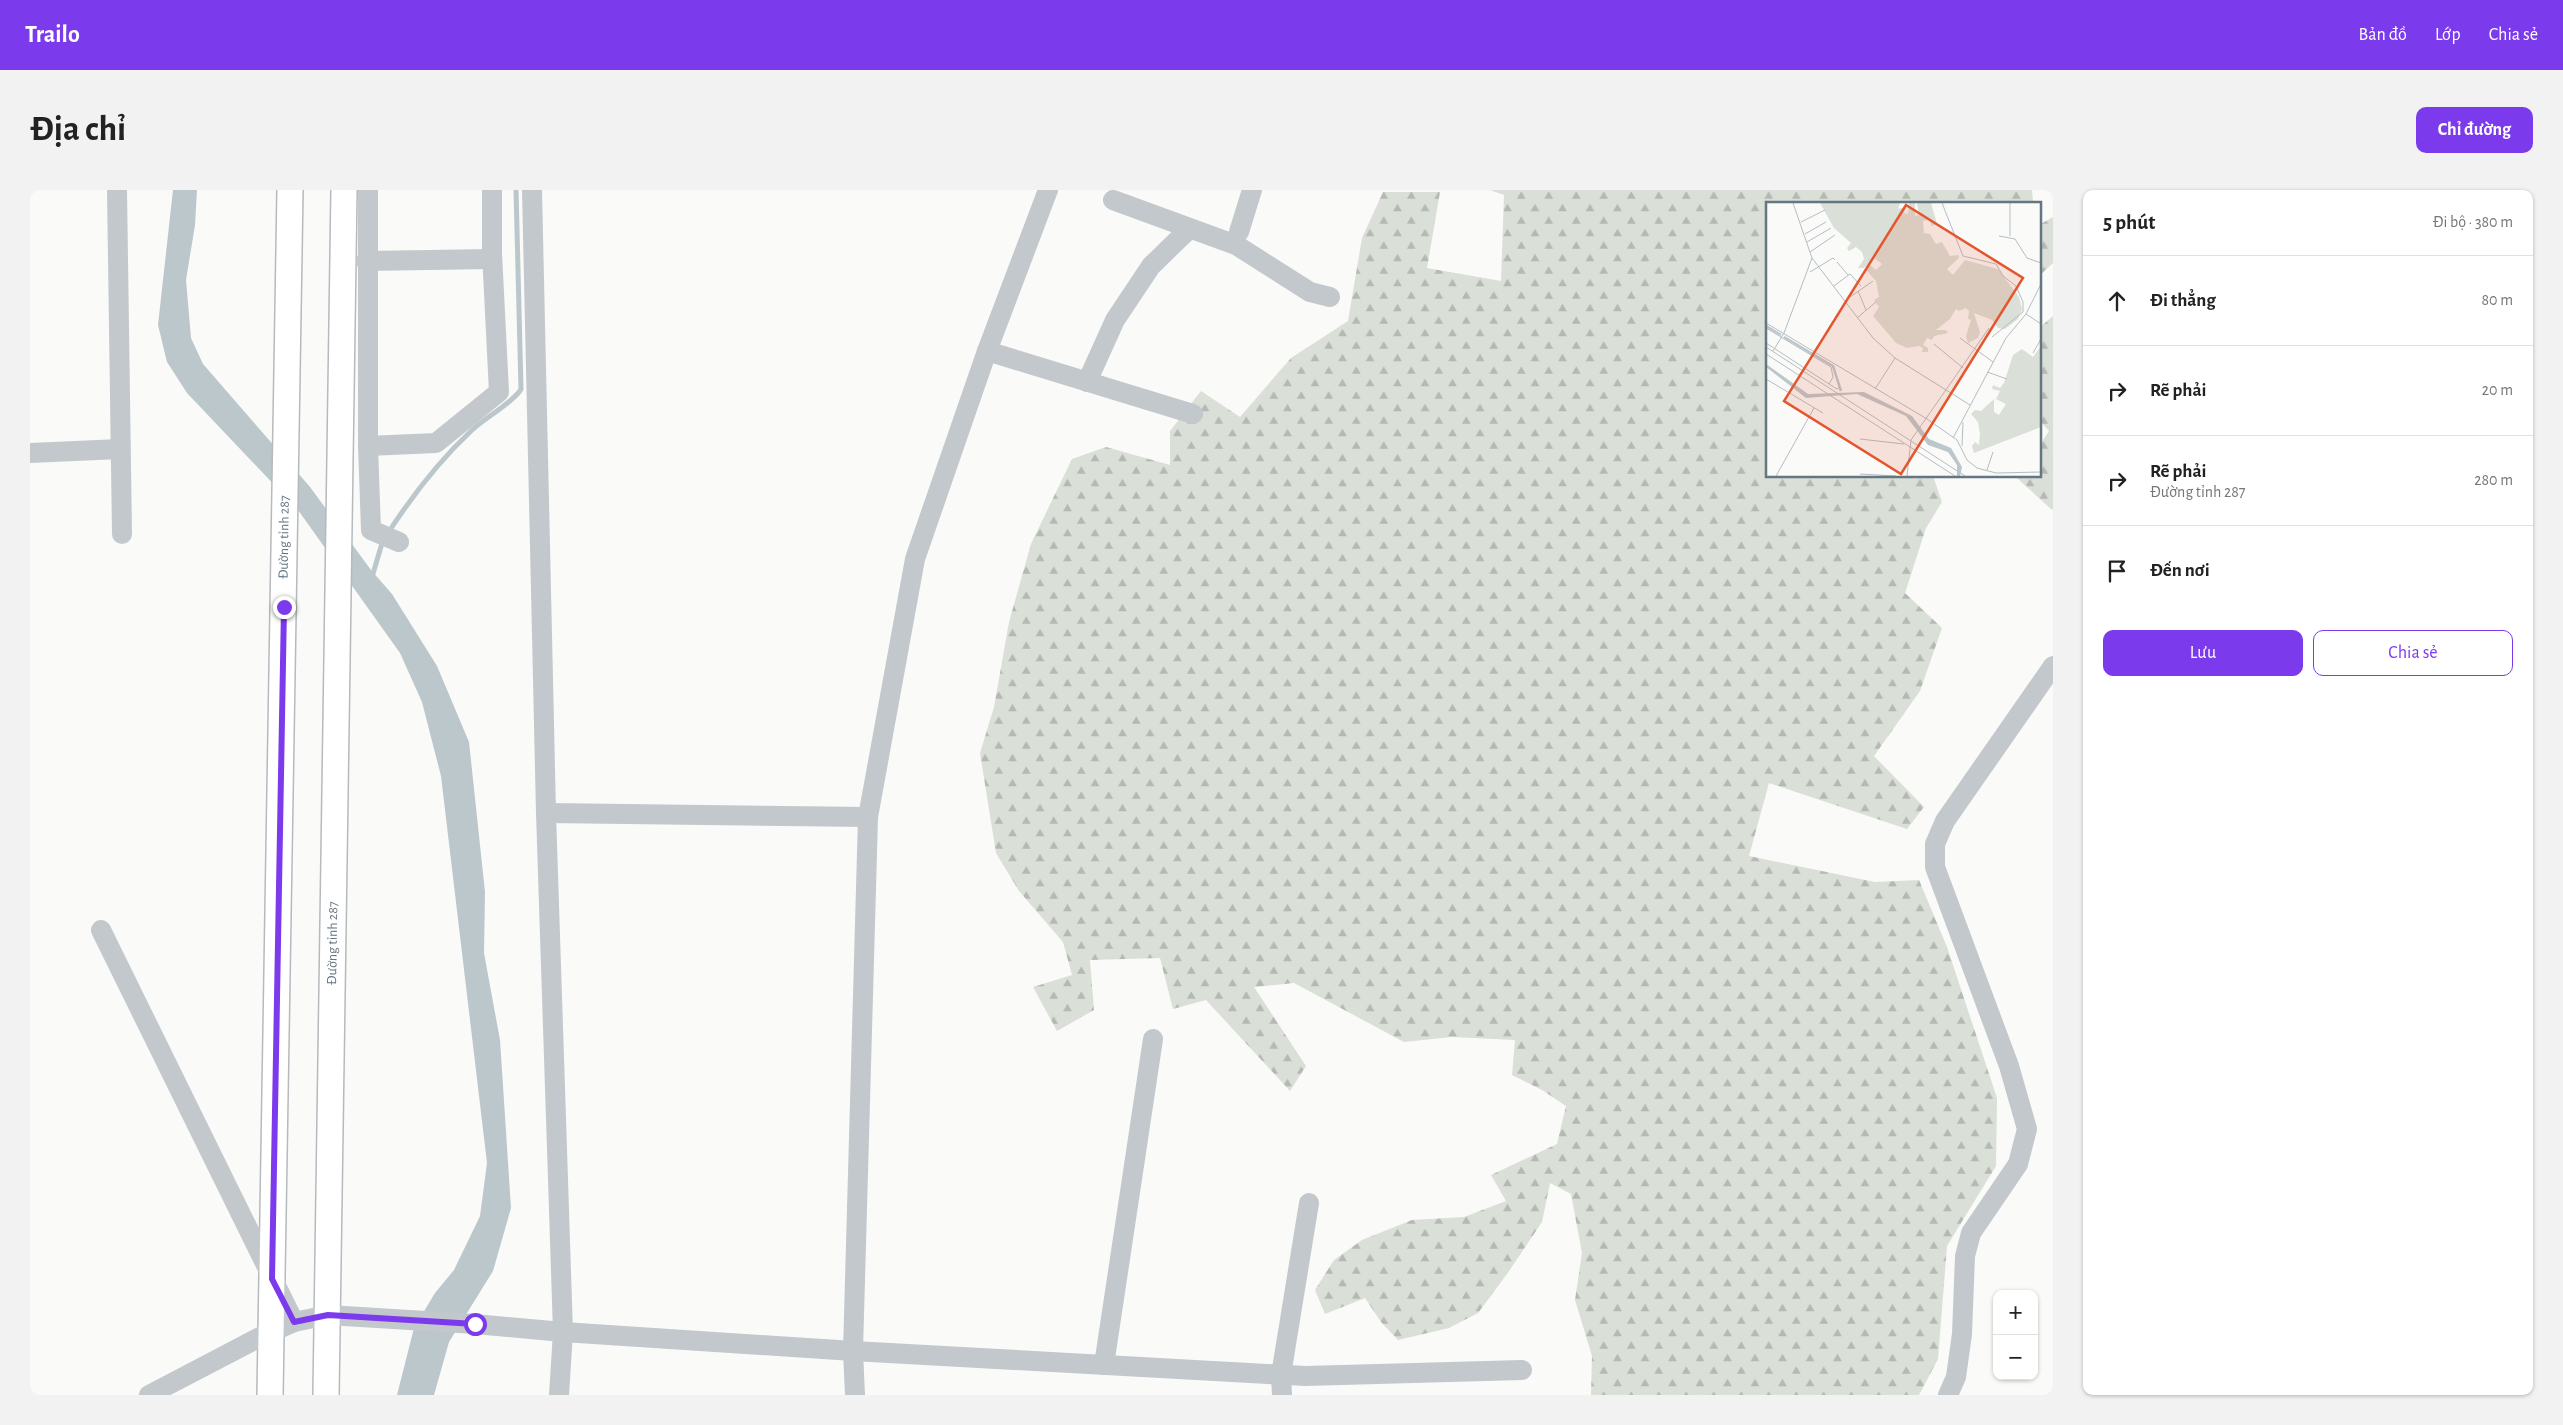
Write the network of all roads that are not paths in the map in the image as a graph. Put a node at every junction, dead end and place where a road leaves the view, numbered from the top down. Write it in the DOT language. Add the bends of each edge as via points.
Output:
graph roads {
  1 [pos="117,190"];
  2 [pos="290,190"];
  3 [pos="344,190"];
  4 [pos="368,190"];
  5 [pos="492,190"];
  6 [pos="532,190"];
  7 [pos="1048,190"];
  8 [pos="1252,190"];
  9 [pos="1113,200"];
  10 [pos="1188,230"];
  11 [pos="1239,232"];
  12 [pos="492,259"];
  13 [pos="366,261"];
  14 [pos="1330,297"];
  15 [pos="987,351"];
  16 [pos="1087,382"];
  17 [pos="1192,414"];
  18 [pos="368,446"];
  19 [pos="120,449"];
  20 [pos="30,453"];
  21 [pos="338,516"];
  22 [pos="373,531"];
  23 [pos="122,534"];
  24 [pos="399,542"];
  25 [pos="2053,666"];
  26 [pos="546,813"];
  27 [pos="868,817"];
  28 [pos="101,930"];
  29 [pos="1153,1039"];
  30 [pos="1309,1203"];
  31 [pos="272,1279"];
  32 [pos="328,1315"];
  33 [pos="294,1322"];
  34 [pos="271,1332"];
  35 [pos="562,1332"];
  36 [pos="854,1352"];
  37 [pos="1104,1365"];
  38 [pos="1522,1370"];
  39 [pos="1281,1375"];
  40 [pos="149,1395"];
  41 [pos="270,1395"];
  42 [pos="326,1395"];
  43 [pos="559,1395"];
  44 [pos="855,1395"];
  45 [pos="1282,1395"];
  46 [pos="1948,1395"];
  1 -- 19 [label="street"];
  2 -- 31 [label="main road, Đường tỉnh 287"];
  3 -- 21 [label="main road, Đường tỉnh 287"];
  4 -- 13 [label="street"];
  5 -- 12 [label="street"];
  6 -- 26 [label="street"];
  7 -- 15 [label="street"];
  8 -- 11 [label="street"];
  9 -- 10 [label="street"];
  10 -- 14 [label="street" via="1236,245 1310,292"];
  10 -- 16 [label="street" via="1150,266 1115,320"];
  12 -- 13 [label="street"];
  12 -- 18 [label="street" via="499,392 436,443"];
  13 -- 18 [label="street"];
  15 -- 16 [label="street"];
  15 -- 27 [label="street" via="914,559"];
  16 -- 17 [label="street"];
  18 -- 22 [label="street"];
  19 -- 20 [label="street"];
  19 -- 23 [label="street"];
  21 -- 22 [label="street"];
  21 -- 32 [label="main road, Đường tỉnh 287"];
  22 -- 24 [label="street"];
  25 -- 46 [label="street" via="1945,821 1935,844 1935,866 2010,1066 2027,1129 2018,1164 1971,1233 1965,1256 1962,1334 1956,1377"];
  26 -- 27 [label="street"];
  26 -- 35 [label="street"];
  27 -- 36 [label="street"];
  28 -- 31 [label="street"];
  29 -- 37 [label="street"];
  30 -- 39 [label="street"];
  31 -- 33 [label="street"];
  31 -- 34 [label="main road, Đường tỉnh 287"];
  32 -- 33 [label="street"];
  32 -- 35 [label="street"];
  32 -- 42 [label="main road, Đường tỉnh 287"];
  33 -- 34 [label="street"];
  34 -- 40 [label="street"];
  34 -- 41 [label="main road, Đường tỉnh 287"];
  35 -- 36 [label="street"];
  35 -- 43 [label="street"];
  36 -- 37 [label="street"];
  36 -- 44 [label="street"];
  37 -- 39 [label="street"];
  38 -- 39 [label="street"];
  39 -- 45 [label="street"];
}
